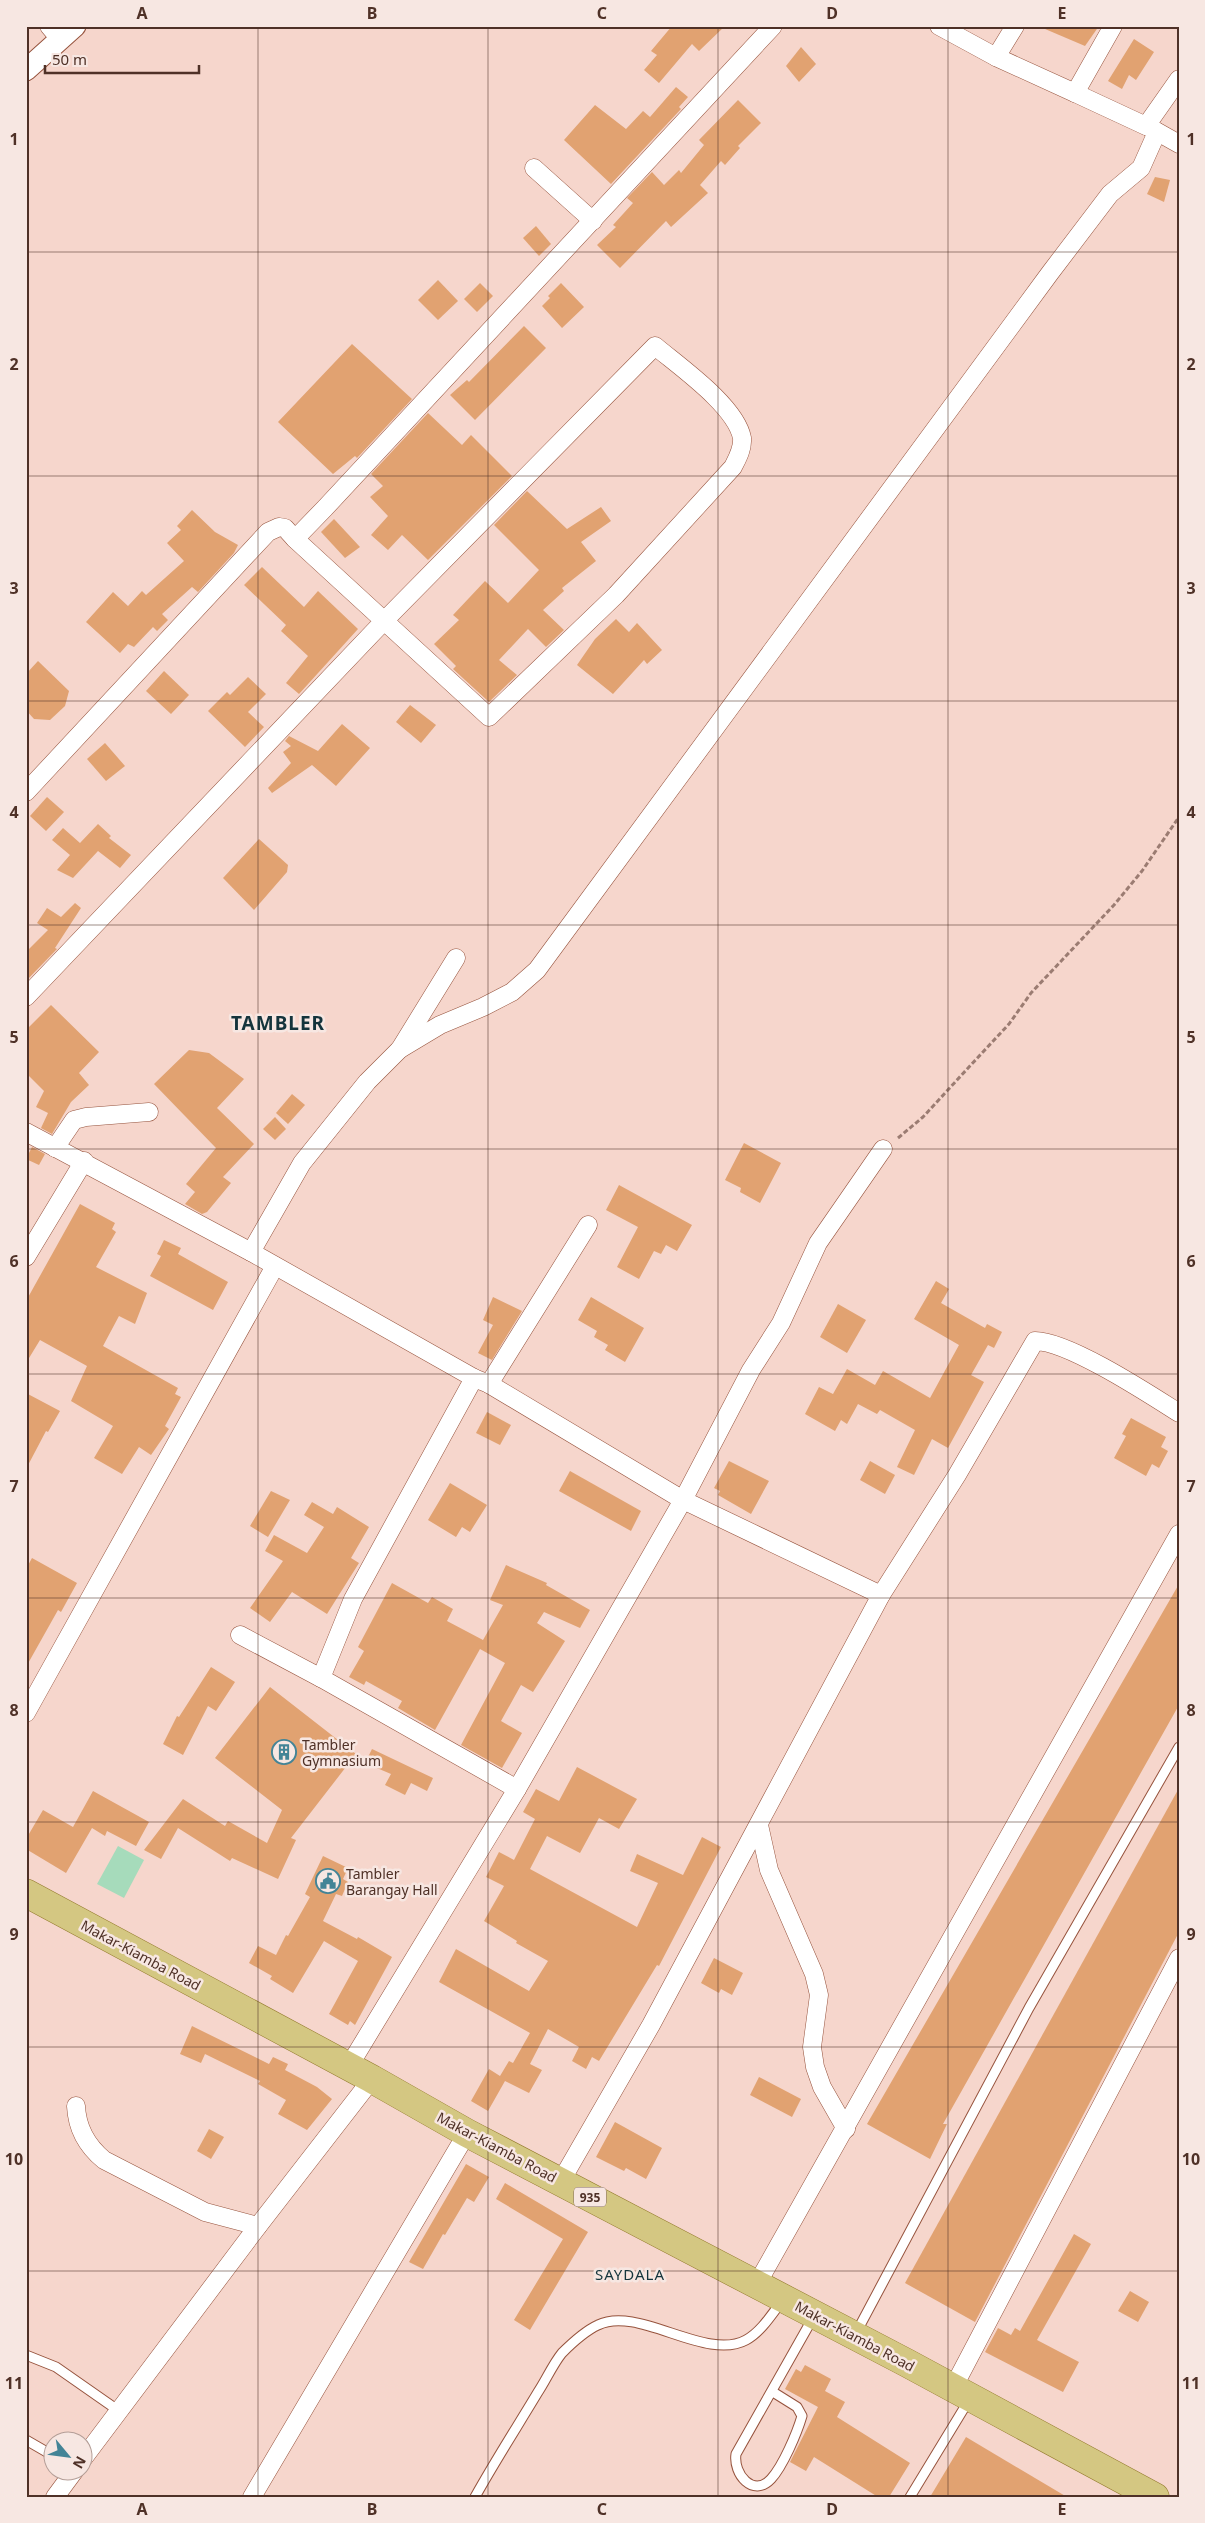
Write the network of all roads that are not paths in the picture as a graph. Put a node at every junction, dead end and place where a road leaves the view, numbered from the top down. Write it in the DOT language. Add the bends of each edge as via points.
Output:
graph roads {
  1 [pos="773,26"];
  2 [pos="939,26"];
  3 [pos="1016,26"];
  4 [pos="1114,26"];
  5 [pos="62,31"];
  6 [pos="996,57"];
  7 [pos="26,70"];
  8 [pos="1179,79"];
  9 [pos="1075,93"];
  10 [pos="1151,129"];
  11 [pos="1179,144"];
  12 [pos="534,168"];
  13 [pos="593,221"];
  14 [pos="295,539"];
  15 [pos="383,622"];
  16 [pos="26,792"];
  17 [pos="456,958"];
  18 [pos="26,997"];
  19 [pos="400,1049"];
  20 [pos="149,1112"];
  21 [pos="26,1132"];
  22 [pos="55,1148"];
  23 [pos="883,1149"];
  24 [pos="84,1161"];
  25 [pos="588,1225"];
  26 [pos="251,1252"];
  27 [pos="26,1257"];
  28 [pos="275,1266"];
  29 [pos="482,1381"];
  30 [pos="1179,1413"];
  31 [pos="683,1500"];
  32 [pos="1179,1534"];
  33 [pos="881,1595"];
  34 [pos="240,1635"];
  35 [pos="321,1678"];
  36 [pos="26,1713"];
  37 [pos="1179,1747"];
  38 [pos="517,1789"];
  39 [pos="759,1825"];
  40 [pos="26,1893"];
  41 [pos="1179,1958"];
  42 [pos="361,2072"];
  43 [pos="76,2106"];
  44 [pos="846,2128"];
  45 [pos="468,2133"];
  46 [pos="560,2181"];
  47 [pos="258,2226"];
  48 [pos="757,2284"];
  49 [pos="784,2299"];
  50 [pos="815,2315"];
  51 [pos="855,2336"];
  52 [pos="26,2355"];
  53 [pos="773,2392"];
  54 [pos="962,2393"];
  55 [pos="119,2411"];
  56 [pos="26,2440"];
  57 [pos="92,2447"];
  58 [pos="42,2449"];
  59 [pos="68,2480"];
  60 [pos="1149,2495"];
  61 [pos="55,2497"];
  62 [pos="252,2497"];
  63 [pos="475,2497"];
  64 [pos="910,2497"];
  1 -- 13 [label="street"];
  2 -- 6 [label="street"];
  3 -- 6 [label="street"];
  4 -- 9 [label="street"];
  5 -- 7 [label="street"];
  6 -- 9 [label="street"];
  8 -- 10 [label="street"];
  9 -- 10 [label="street"];
  10 -- 11 [label="street"];
  10 -- 19 [label="street" via="1141,168 1110,194 1039,287 537,970 512,992 440,1025"];
  12 -- 13 [label="street"];
  13 -- 14 [label="street"];
  14 -- 15 [label="street"];
  14 -- 16 [label="street" via="285,528 268,532"];
  15 -- 15 [label="street" via="489,717 616,595 733,467 740,454 742,440 738,427 709,392 655,346"];
  15 -- 18 [label="street"];
  17 -- 19 [label="street"];
  19 -- 26 [label="street" via="367,1082 318,1141"];
  20 -- 22 [label="street" via="74,1120"];
  21 -- 22 [label="street"];
  22 -- 24 [label="street"];
  23 -- 31 [label="street" via="818,1243 781,1323 751,1370"];
  24 -- 26 [label="street"];
  24 -- 27 [label="street"];
  25 -- 29 [label="street"];
  26 -- 28 [label="street"];
  28 -- 29 [label="street"];
  28 -- 36 [label="street"];
  29 -- 31 [label="street"];
  29 -- 35 [label="street" via="353,1599"];
  30 -- 33 [label="street" via="1096,1364 1060,1347 1035,1341 957,1476"];
  31 -- 33 [label="street"];
  31 -- 38 [label="street"];
  32 -- 44 [label="street"];
  33 -- 39 [label="street"];
  34 -- 35 [label="street"];
  35 -- 38 [label="street"];
  37 -- 51 [label="lane" via="1024,2017"];
  38 -- 42 [label="street"];
  39 -- 44 [label="street" via="769,1870 814,1974 818,1995 812,2047 815,2067 822,2087"];
  39 -- 46 [label="street" via="651,2026"];
  40 -- 42 [label="main road, Makar-Kiamba Road / 935"];
  41 -- 54 [label="street"];
  42 -- 45 [label="main road, Makar-Kiamba Road / 935"];
  42 -- 47 [label="street"];
  43 -- 47 [label="street" via="83,2136 104,2160 205,2212"];
  44 -- 48 [label="street"];
  45 -- 46 [label="main road, Makar-Kiamba Road / 935"];
  45 -- 62 [label="street"];
  46 -- 48 [label="main road, Makar-Kiamba Road / 935"];
  47 -- 55 [label="street"];
  48 -- 49 [label="main road, Makar-Kiamba Road / 935"];
  49 -- 50 [label="main road, Makar-Kiamba Road / 935"];
  49 -- 63 [label="lane" via="755,2334 745,2341 724,2344 701,2341 628,2321 612,2320 587,2330 562,2353"];
  50 -- 51 [label="main road, Makar-Kiamba Road / 935"];
  50 -- 53 [label="lane"];
  51 -- 54 [label="main road, Makar-Kiamba Road / 935"];
  52 -- 55 [label="lane" via="56,2367"];
  53 -- 53 [label="lane" via="797,2407 802,2416 771,2479 754,2485 737,2473 736,2454"];
  54 -- 60 [label="main road, Makar-Kiamba Road / 935"];
  54 -- 64 [label="lane"];
  55 -- 57 [label="street"];
  56 -- 58 [label="lane"];
  59 -- 61 [label="street"];
}
